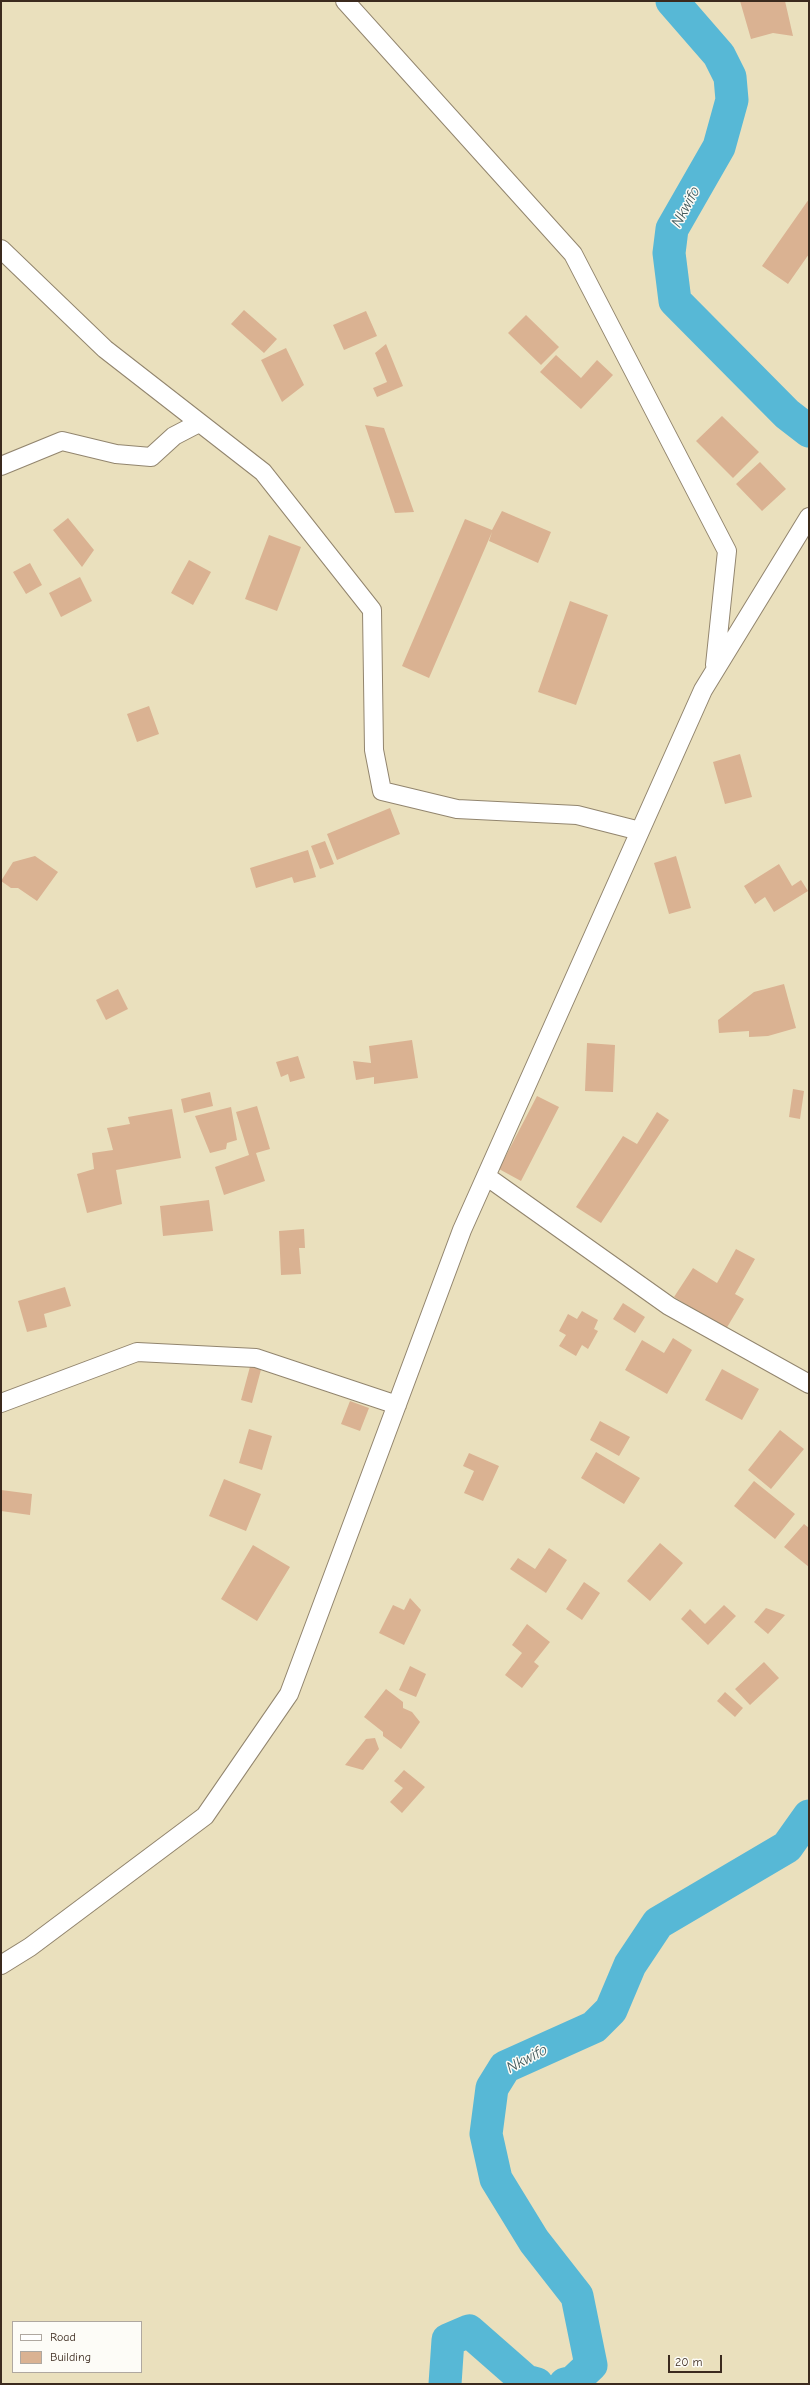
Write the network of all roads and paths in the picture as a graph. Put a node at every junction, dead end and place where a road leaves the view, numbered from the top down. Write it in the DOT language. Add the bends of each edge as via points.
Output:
graph roads {
  1 [pos="345,1"];
  2 [pos="1,249"];
  3 [pos="199,423"];
  4 [pos="1,466"];
  5 [pos="809,517"];
  6 [pos="715,670"];
  7 [pos="640,831"];
  8 [pos="486,1176"];
  9 [pos="809,1384"];
  10 [pos="1,1403"];
  11 [pos="397,1406"];
  12 [pos="1,1965"];
  1 -- 6 [label="street" via="573,254 727,550"];
  2 -- 3 [label="street" via="105,349"];
  3 -- 4 [label="street" via="174,436 151,457 116,454 62,441"];
  3 -- 7 [label="street" via="263,472 372,610 374,750 382,791 457,810 577,815"];
  5 -- 6 [label="street"];
  6 -- 7 [label="street" via="703,690"];
  7 -- 8 [label="street"];
  8 -- 9 [label="street" via="670,1306"];
  8 -- 11 [label="street" via="462,1230"];
  10 -- 11 [label="street" via="137,1352 256,1358"];
  11 -- 12 [label="street" via="289,1694 205,1816 30,1947"];
}
